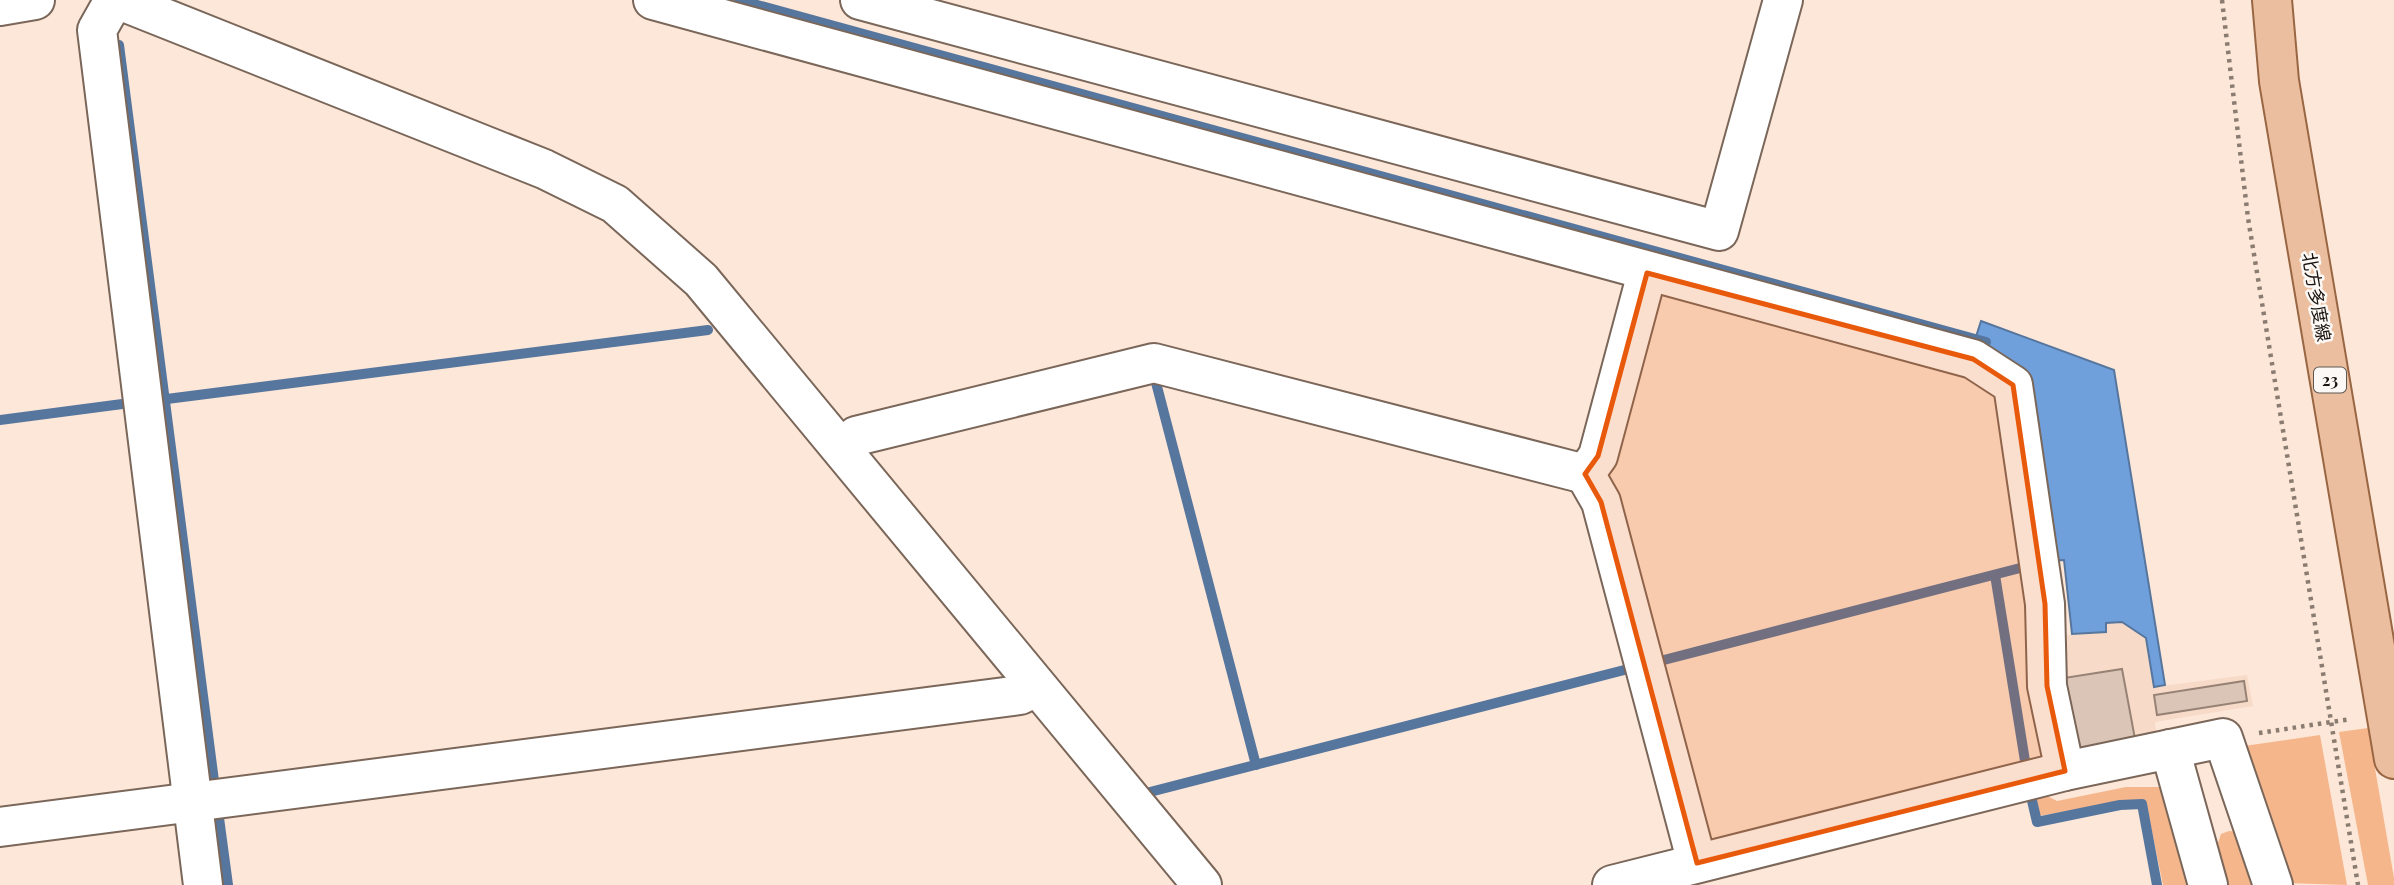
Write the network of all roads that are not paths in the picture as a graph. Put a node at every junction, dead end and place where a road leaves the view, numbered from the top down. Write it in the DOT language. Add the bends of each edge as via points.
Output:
graph roads {
  1 [pos="36,0"];
  2 [pos="114,0"];
  3 [pos="119,0"];
  4 [pos="653,0"];
  5 [pos="860,0"];
  6 [pos="1783,0"];
  7 [pos="2272,0"];
  8 [pos="0,6"];
  9 [pos="1647,273"];
  10 [pos="842,449"];
  11 [pos="1585,474"];
  12 [pos="1036,687"];
  13 [pos="2170,749"];
  14 [pos="2394,759"];
  15 [pos="2065,771"];
  16 [pos="192,802"];
  17 [pos="0,827"];
  18 [pos="1697,863"];
  19 [pos="203,885"];
  20 [pos="1202,885"];
  21 [pos="1612,885"];
  22 [pos="2208,885"];
  23 [pos="2273,885"];
  1 -- 8 [label="street"];
  2 -- 16 [label="street" via="97,30"];
  3 -- 10 [label="street" via="544,169 615,204 701,280"];
  4 -- 9 [label="street"];
  5 -- 6 [label="street" via="1719,231"];
  7 -- 14 [label="main road, 北方多度線 / 23" via="2279,81"];
  9 -- 11 [label="street" via="1598,456"];
  9 -- 15 [label="street" via="1973,359 2013,385 2045,604 2047,686"];
  10 -- 11 [label="street" via="856,436 1154,363"];
  10 -- 12 [label="street"];
  11 -- 18 [label="street" via="1601,502"];
  12 -- 16 [label="street" via="1020,695"];
  12 -- 20 [label="street"];
  13 -- 15 [label="street"];
  13 -- 22 [label="street"];
  13 -- 23 [label="street" via="2223,738"];
  15 -- 18 [label="street"];
  16 -- 17 [label="street"];
  16 -- 19 [label="street"];
  18 -- 21 [label="street"];
}
